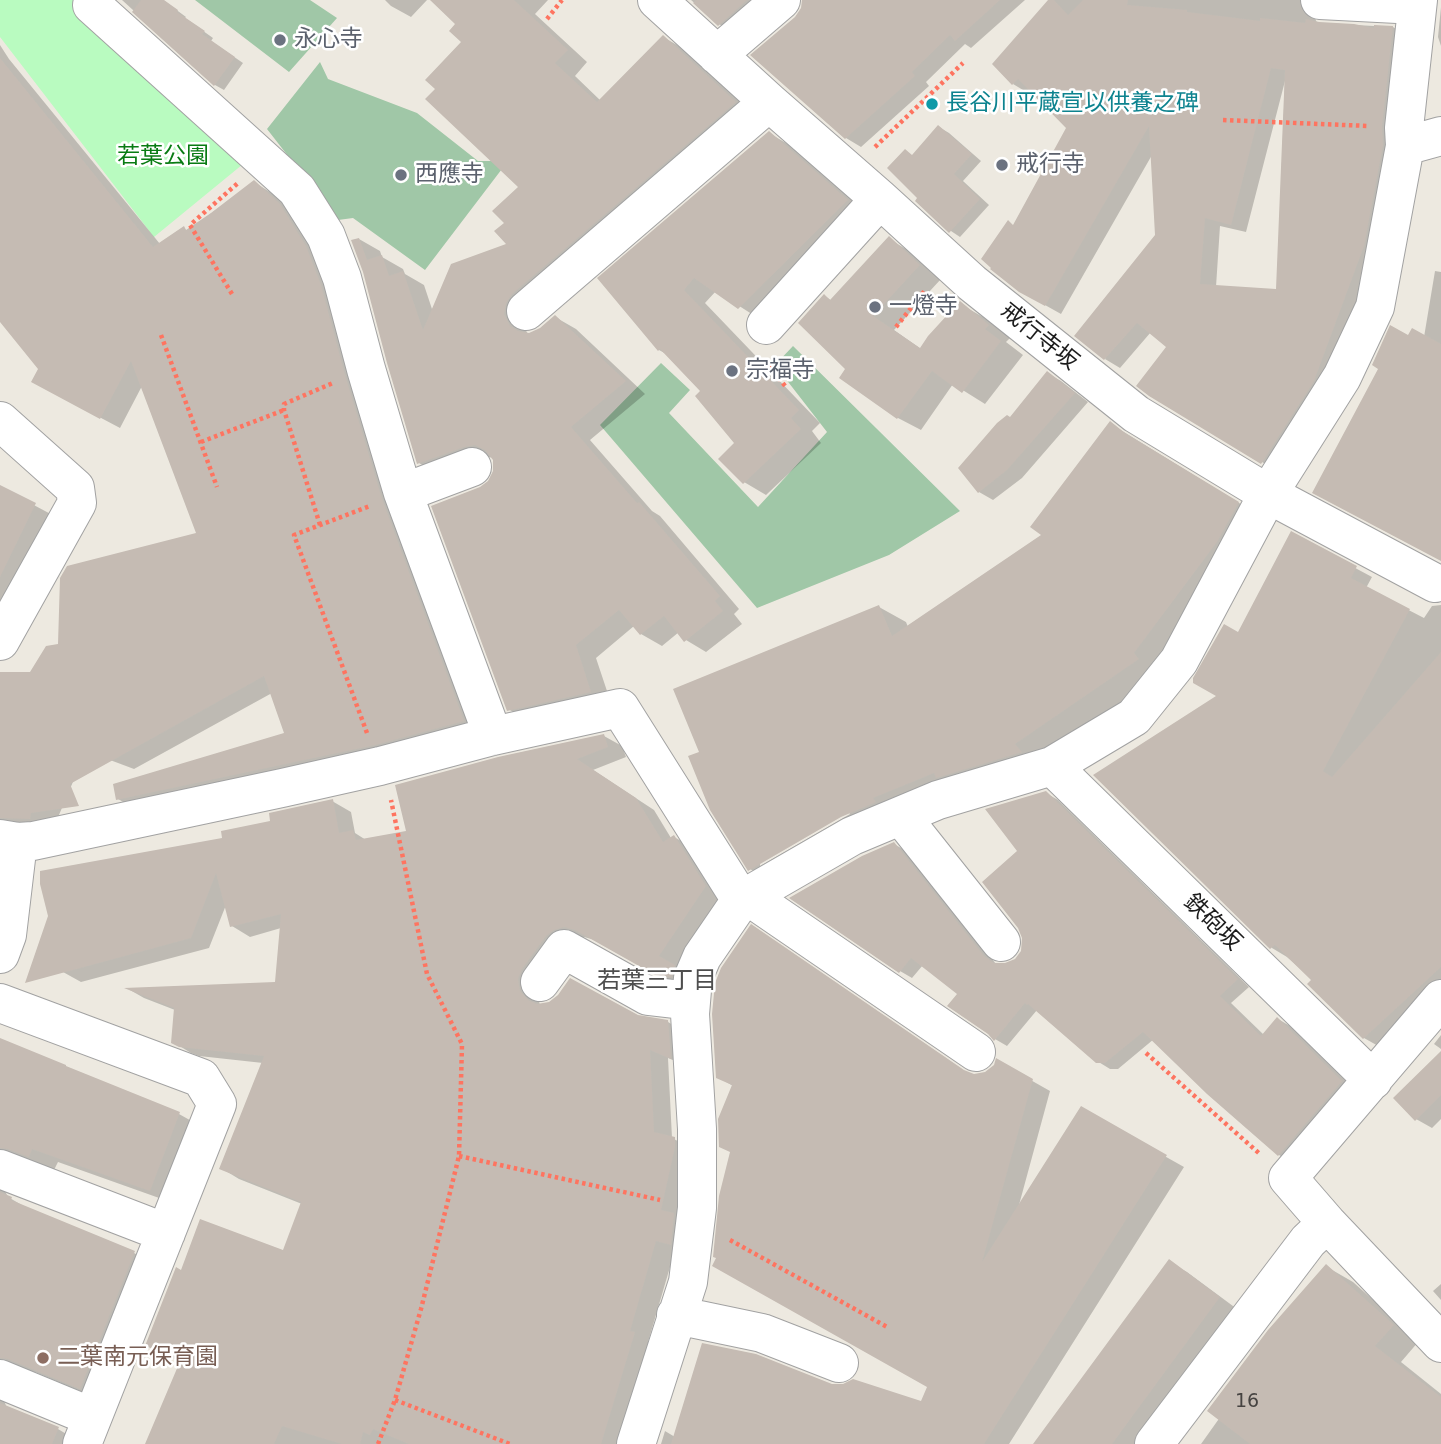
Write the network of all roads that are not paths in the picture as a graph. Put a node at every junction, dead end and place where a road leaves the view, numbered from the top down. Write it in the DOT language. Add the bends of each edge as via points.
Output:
graph roads {
  1 [pos="657,0"];
  2 [pos="780,0"];
  3 [pos="1320,0"];
  4 [pos="1418,2"];
  5 [pos="92,5"];
  6 [pos="717,54"];
  7 [pos="769,102"];
  8 [pos="1441,135"];
  9 [pos="1404,137"];
  10 [pos="880,200"];
  11 [pos="526,311"];
  12 [pos="766,325"];
  13 [pos="0,421"];
  14 [pos="472,467"];
  15 [pos="403,493"];
  16 [pos="1268,494"];
  17 [pos="1435,583"];
  18 [pos="0,641"];
  19 [pos="493,736"];
  20 [pos="1052,766"];
  21 [pos="901,816"];
  22 [pos="9,841"];
  23 [pos="745,898"];
  24 [pos="1001,943"];
  25 [pos="0,954"];
  26 [pos="540,982"];
  27 [pos="1441,999"];
  28 [pos="691,1001"];
  29 [pos="0,1003"];
  30 [pos="976,1052"];
  31 [pos="1373,1080"];
  32 [pos="0,1169"];
  33 [pos="1327,1223"];
  34 [pos="166,1233"];
  35 [pos="676,1315"];
  36 [pos="1441,1343"];
  37 [pos="839,1363"];
  38 [pos="0,1379"];
  39 [pos="87,1430"];
  40 [pos="636,1444"];
  41 [pos="1154,1444"];
  1 -- 6 [label="street, 戒行寺坂"];
  2 -- 6 [label="street"];
  3 -- 4 [label="street"];
  4 -- 9 [label="street"];
  5 -- 15 [label="street" via="298,190 326,236 342,278"];
  6 -- 7 [label="street, 戒行寺坂"];
  7 -- 10 [label="street, 戒行寺坂"];
  7 -- 11 [label="street"];
  8 -- 9 [label="street"];
  9 -- 16 [label="street" via="1375,307 1342,377"];
  10 -- 12 [label="street"];
  10 -- 16 [label="street, 戒行寺坂" via="972,283 1136,414"];
  13 -- 18 [label="street" via="75,488 77,503"];
  14 -- 15 [label="street"];
  15 -- 19 [label="street"];
  16 -- 17 [label="street, 戒行寺坂"];
  16 -- 20 [label="street" via="1178,661 1134,717"];
  19 -- 22 [label="street" via="282,788 33,841"];
  19 -- 23 [label="street" via="620,708"];
  20 -- 21 [label="street" via="938,800"];
  20 -- 31 [label="street, 鉄砲坂"];
  21 -- 23 [label="street" via="852,836"];
  21 -- 24 [label="street"];
  22 -- 25 [label="street" via="7,934"];
  23 -- 28 [label="street" via="702,957 693,978"];
  23 -- 30 [label="street"];
  26 -- 28 [label="street" via="564,949 648,996"];
  27 -- 31 [label="street"];
  28 -- 35 [label="street" via="696,1214 688,1282"];
  29 -- 34 [label="street" via="201,1078 217,1104"];
  31 -- 33 [label="street" via="1287,1178"];
  32 -- 34 [label="street"];
  33 -- 36 [label="street"];
  33 -- 41 [label="street" via="1308,1241"];
  34 -- 39 [label="street"];
  35 -- 37 [label="street" via="762,1333"];
  35 -- 40 [label="street"];
  38 -- 39 [label="street"];
}
